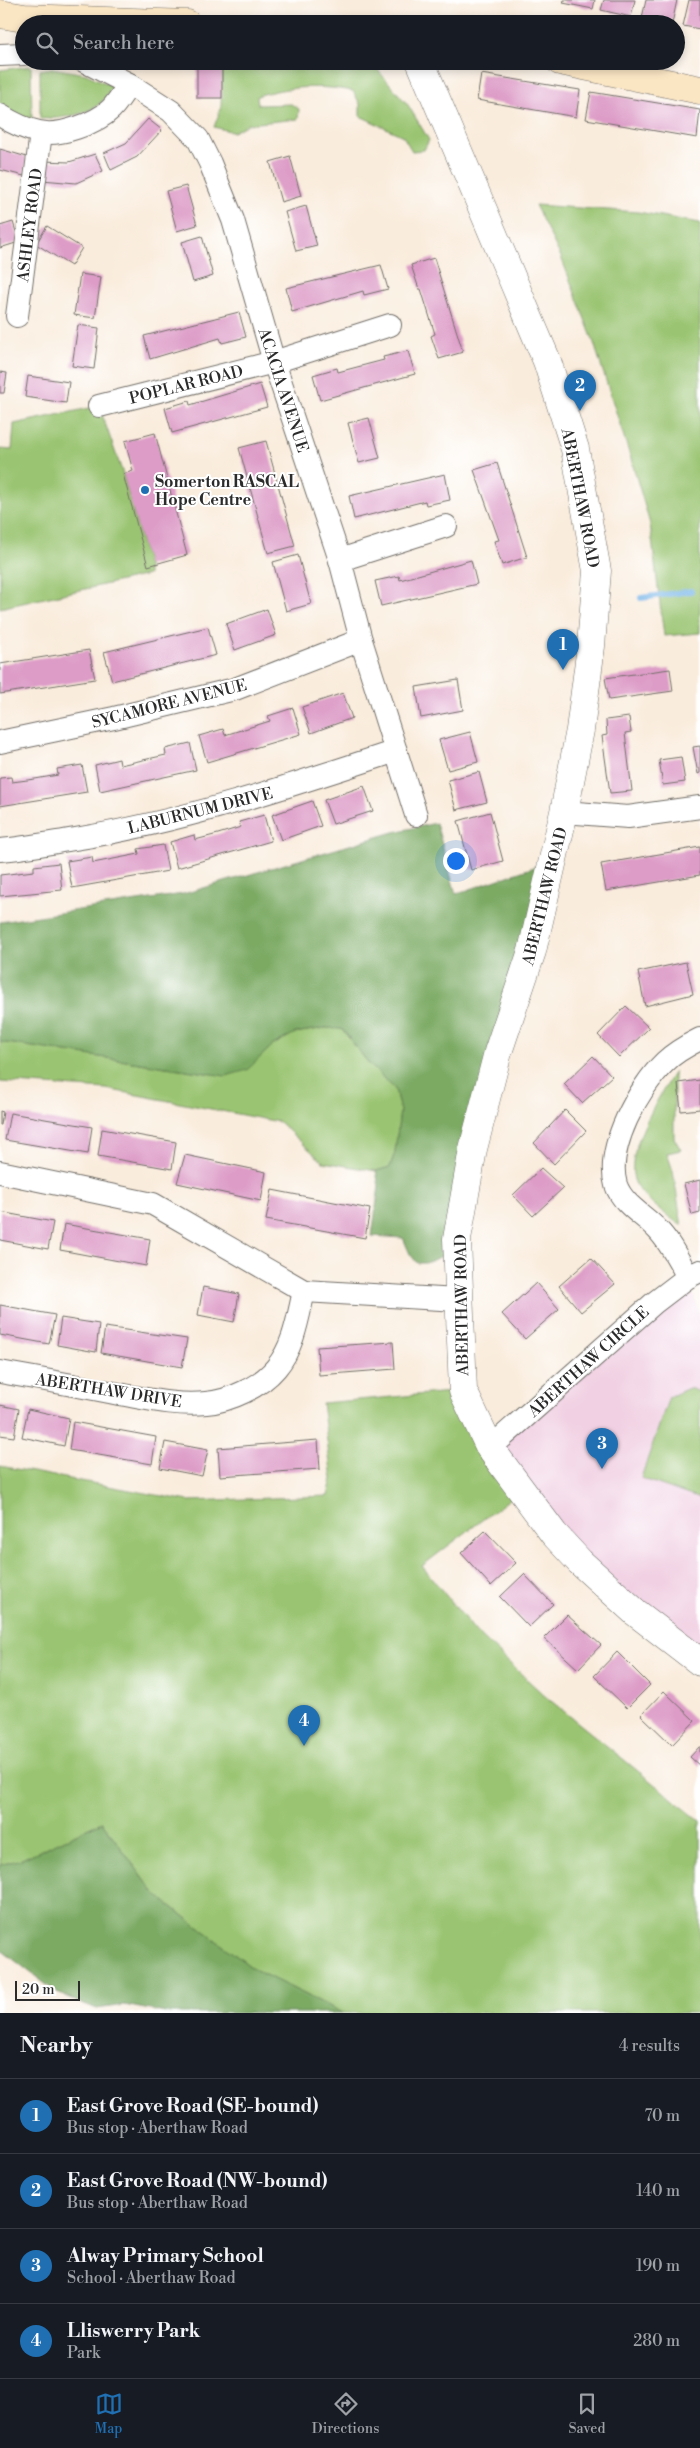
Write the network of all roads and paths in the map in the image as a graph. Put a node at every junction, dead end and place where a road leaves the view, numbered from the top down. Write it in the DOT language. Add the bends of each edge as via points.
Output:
graph roads {
  1 [pos="0,14"];
  2 [pos="15,16"];
  3 [pos="15,54"];
  4 [pos="0,55"];
  5 [pos="102,70"];
  6 [pos="424,70"];
  7 [pos="603,70"];
  8 [pos="130,84"];
  9 [pos="700,90"];
  10 [pos="0,115"];
  11 [pos="41,133"];
  12 [pos="17,316"];
  13 [pos="390,325"];
  14 [pos="274,362"];
  15 [pos="99,406"];
  16 [pos="446,526"];
  17 [pos="340,560"];
  18 [pos="361,640"];
  19 [pos="0,742"];
  20 [pos="396,751"];
  21 [pos="700,807"];
  22 [pos="564,812"];
  23 [pos="416,815"];
  24 [pos="0,850"];
  25 [pos="700,1039"];
  26 [pos="0,1172"];
  27 [pos="694,1274"];
  28 [pos="304,1290"];
  29 [pos="458,1300"];
  30 [pos="0,1372"];
  31 [pos="490,1448"];
  32 [pos="700,1662"];
  1 -- 2 [label="main road"];
  3 -- 4 [label="street"];
  5 -- 8 [label="street, ACACIA AVENUE"];
  6 -- 22 [label="street, ABERTHAW ROAD" via="547,361 575,450 597,571 580,730"];
  7 -- 9 [label="main road"];
  8 -- 11 [label="street" via="111,109 98,119 63,131"];
  8 -- 14 [label="street, ACACIA AVENUE" via="171,111 198,139 233,220"];
  10 -- 11 [label="street"];
  11 -- 12 [label="street, ASHLEY ROAD"];
  13 -- 14 [label="street, POPLAR ROAD"];
  14 -- 15 [label="street, POPLAR ROAD"];
  14 -- 17 [label="street, ACACIA AVENUE"];
  16 -- 17 [label="street"];
  17 -- 18 [label="street, ACACIA AVENUE"];
  18 -- 19 [label="street, SYCAMORE AVENUE" via="235,689"];
  18 -- 20 [label="street, ACACIA AVENUE"];
  20 -- 23 [label="street, ACACIA AVENUE"];
  20 -- 24 [label="street, LABURNUM DRIVE" via="264,795 175,818 101,835"];
  21 -- 22 [label="street" via="628,817"];
  22 -- 29 [label="street, ABERTHAW ROAD" via="532,951 498,1052 473,1149 457,1239"];
  25 -- 27 [label="street, ABERTHAW CIRCLE" via="665,1062 647,1086 620,1131 614,1156 616,1186 635,1212 657,1229"];
  26 -- 28 [label="street" via="153,1204"];
  27 -- 31 [label="street, ABERTHAW CIRCLE" via="654,1303"];
  28 -- 29 [label="street"];
  28 -- 30 [label="street, ABERTHAW DRIVE" via="287,1352 276,1368 261,1382 235,1395 207,1403 176,1404"];
  29 -- 31 [label="street, ABERTHAW ROAD" via="463,1391"];
  31 -- 32 [label="street, ABERTHAW ROAD" via="554,1534 580,1562 635,1612"];
}
